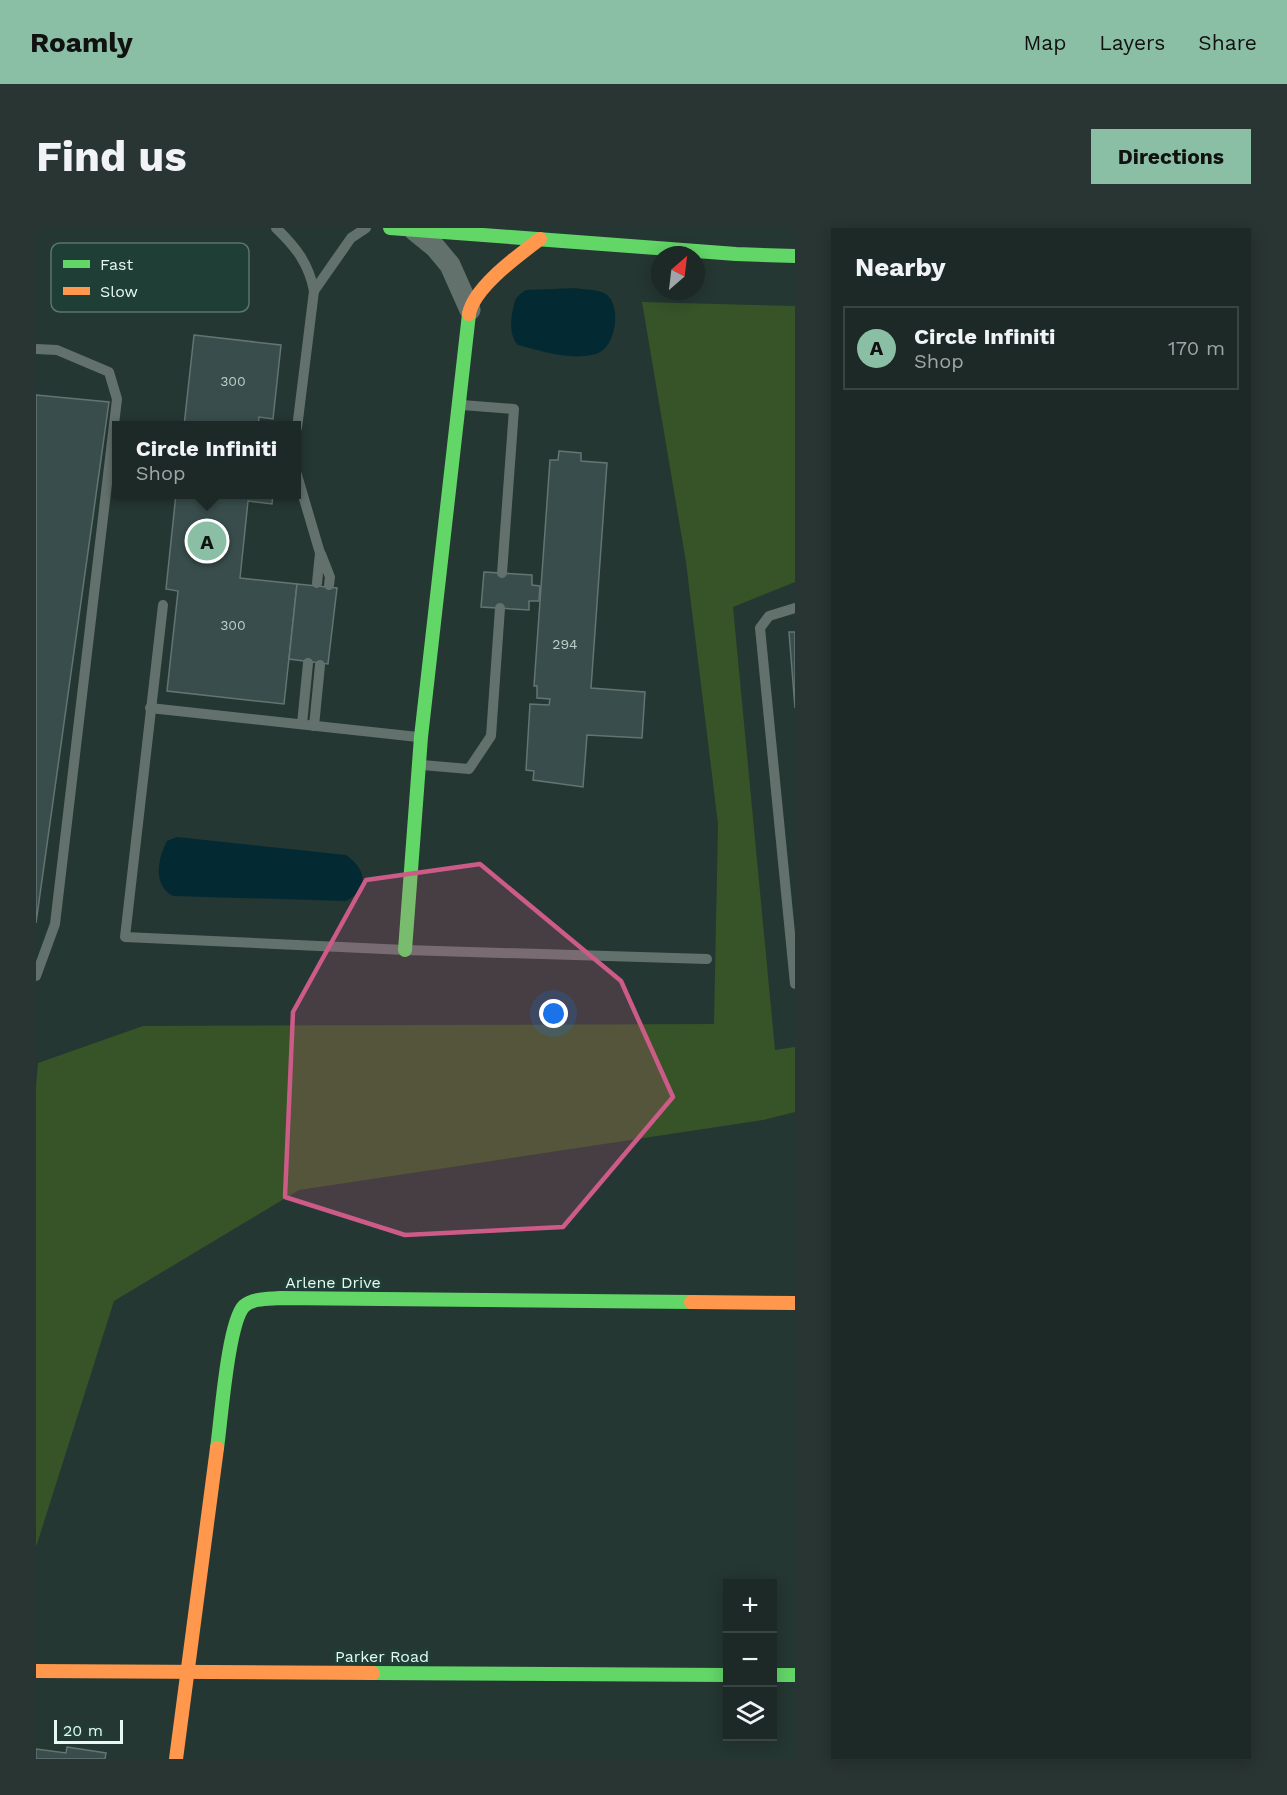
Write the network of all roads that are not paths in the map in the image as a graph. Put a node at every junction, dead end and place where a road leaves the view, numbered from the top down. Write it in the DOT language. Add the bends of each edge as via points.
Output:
graph roads {
  1 [pos="276,228"];
  2 [pos="366,228"];
  3 [pos="390,228"];
  4 [pos="413,230"];
  5 [pos="540,239"];
  6 [pos="795,256"];
  7 [pos="314,291"];
  8 [pos="470,310"];
  9 [pos="36,349"];
  10 [pos="460,405"];
  11 [pos="114,421"];
  12 [pos="298,421"];
  13 [pos="112,441"];
  14 [pos="301,489"];
  15 [pos="320,553"];
  16 [pos="502,573"];
  17 [pos="317,583"];
  18 [pos="329,585"];
  19 [pos="162,605"];
  20 [pos="500,608"];
  21 [pos="795,608"];
  22 [pos="308,663"];
  23 [pos="320,665"];
  24 [pos="150,708"];
  25 [pos="302,724"];
  26 [pos="314,726"];
  27 [pos="421,737"];
  28 [pos="419,765"];
  29 [pos="405,950"];
  30 [pos="707,959"];
  31 [pos="36,976"];
  32 [pos="795,984"];
  33 [pos="795,1303"];
  34 [pos="36,1671"];
  35 [pos="189,1672"];
  36 [pos="723,1674"];
  37 [pos="777,1675"];
  38 [pos="795,1675"];
  39 [pos="176,1759"];
  1 -- 7 [label="lane" via="304,259"];
  2 -- 7 [label="lane" via="351,238"];
  3 -- 4 [label="main road"];
  4 -- 5 [label="main road"];
  4 -- 8 [label="street" via="450,265"];
  5 -- 6 [label="main road"];
  5 -- 8 [label="main road" via="490,279"];
  7 -- 12 [label="lane"];
  8 -- 10 [label="main road"];
  9 -- 11 [label="lane" via="57,350 109,372 117,399"];
  10 -- 16 [label="lane" via="514,409"];
  10 -- 27 [label="main road"];
  13 -- 31 [label="lane" via="55,924"];
  14 -- 15 [label="lane"];
  15 -- 17 [label="lane"];
  15 -- 18 [label="lane" via="330,577"];
  19 -- 24 [label="lane"];
  20 -- 28 [label="lane" via="491,736 469,769"];
  21 -- 32 [label="lane" via="769,616 760,628"];
  22 -- 25 [label="lane"];
  23 -- 26 [label="lane"];
  24 -- 25 [label="lane"];
  24 -- 29 [label="lane" via="125,937"];
  25 -- 26 [label="lane"];
  26 -- 27 [label="lane"];
  27 -- 28 [label="main road"];
  28 -- 29 [label="main road"];
  29 -- 30 [label="lane"];
  33 -- 35 [label="main road, Arlene Drive" via="254,1299 238,1313 232,1337"];
  34 -- 35 [label="main road, Parker Road"];
  35 -- 36 [label="main road, Parker Road"];
  35 -- 39 [label="main road, Arlene Drive"];
  37 -- 38 [label="main road"];
}
